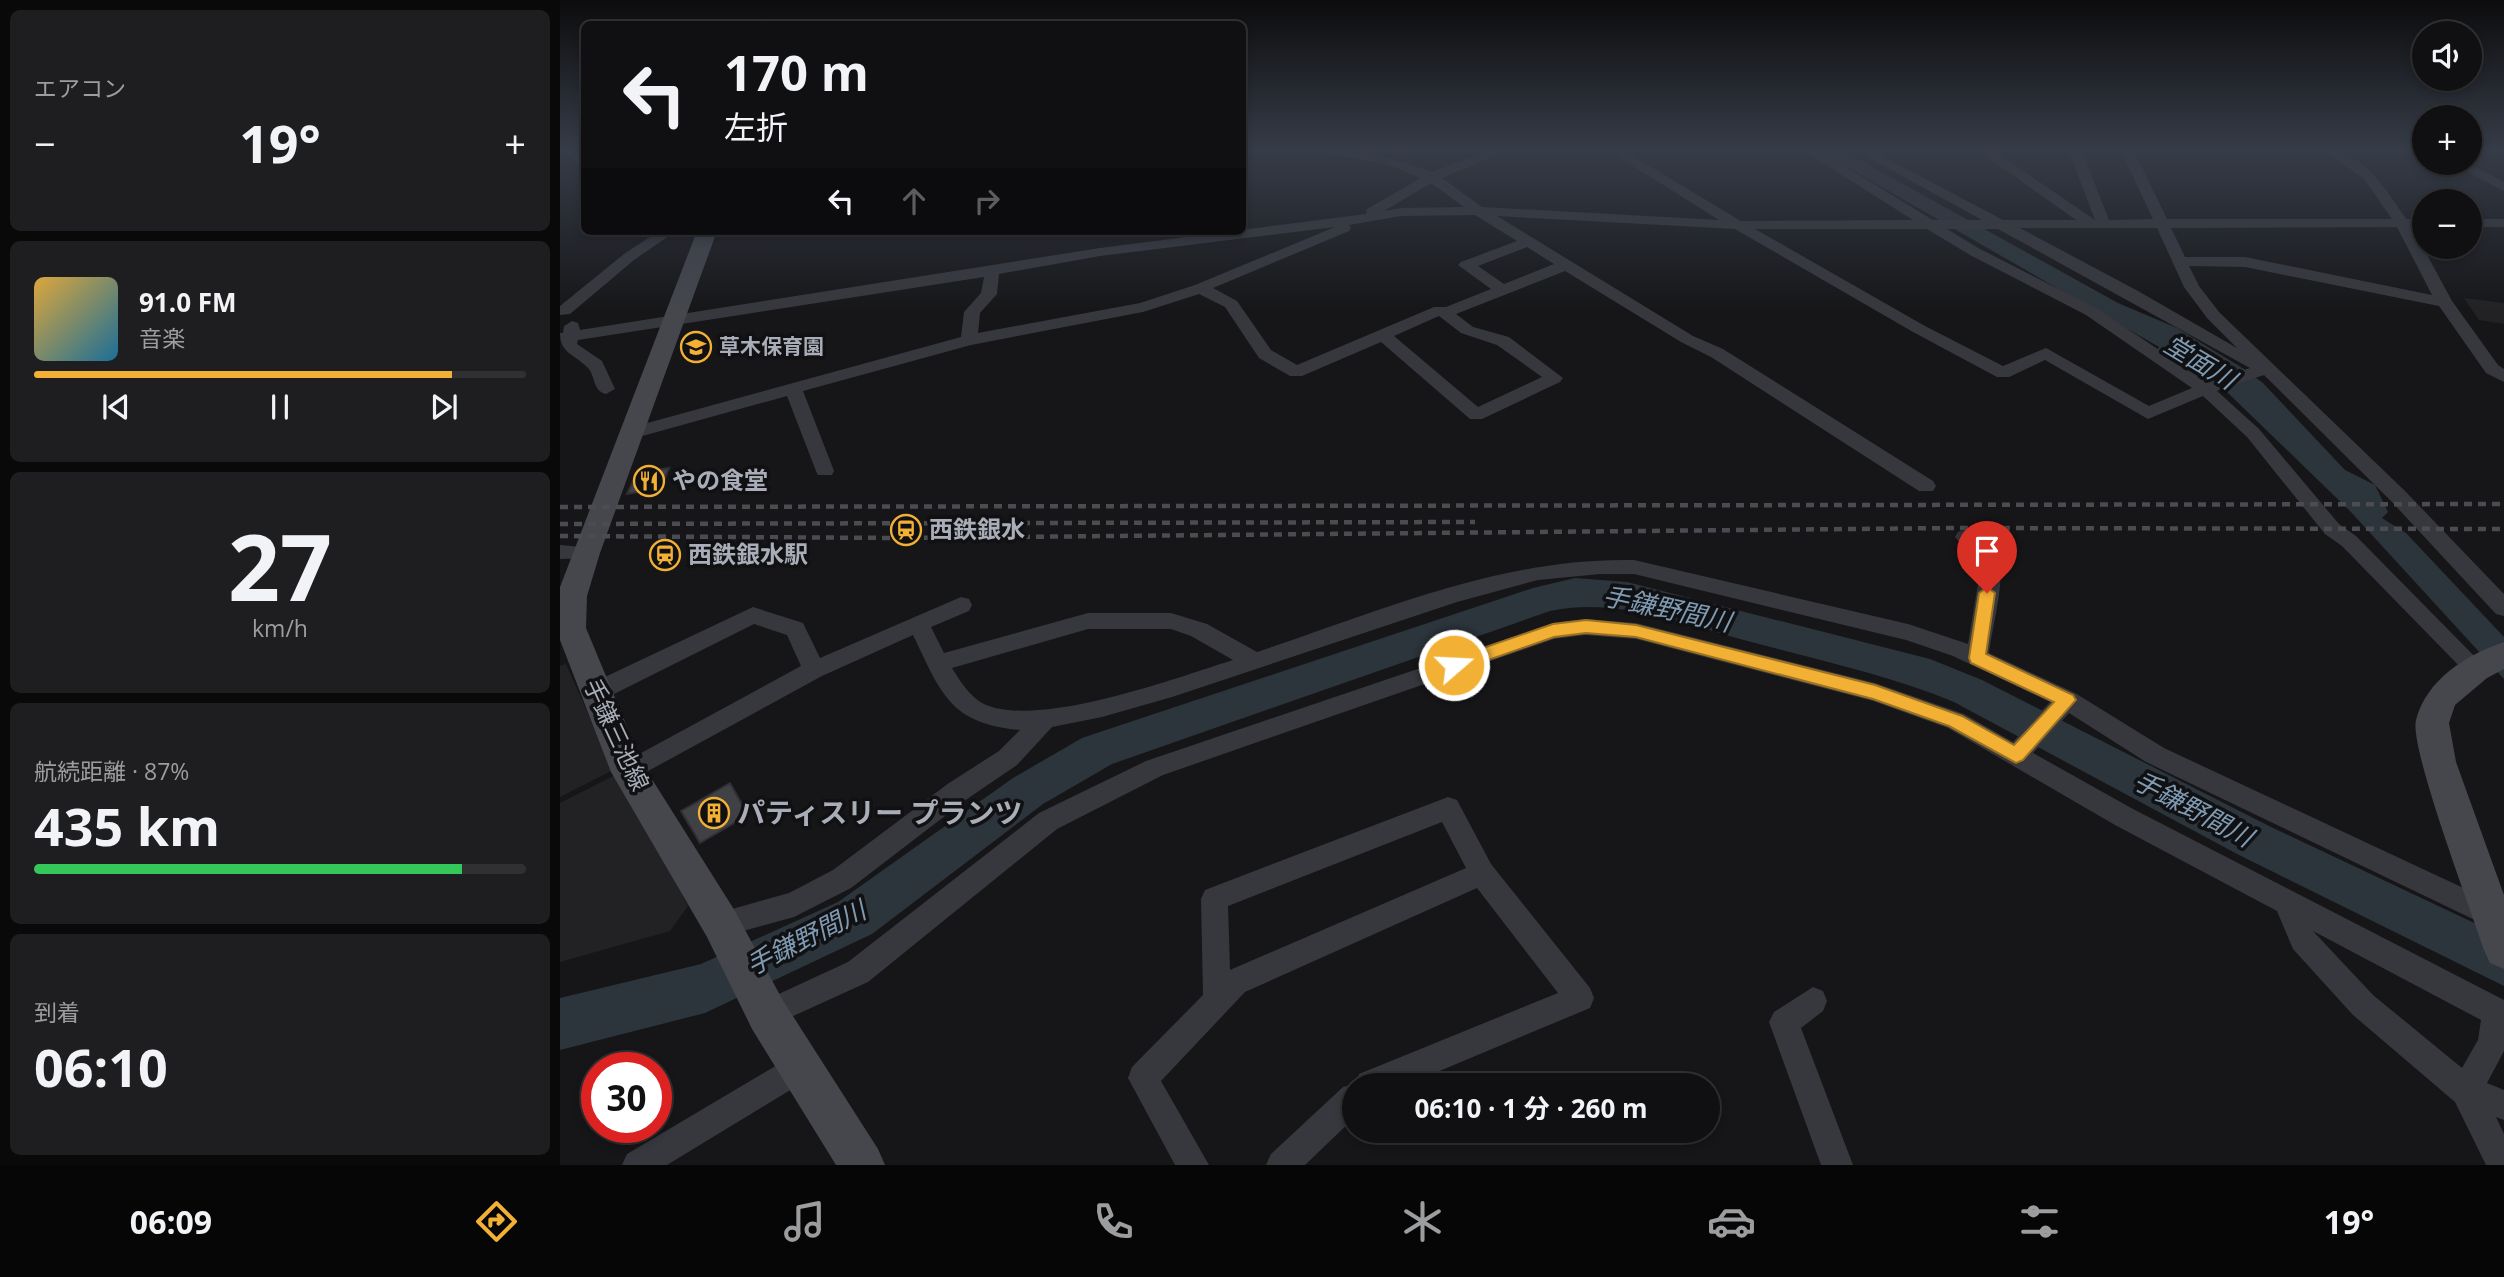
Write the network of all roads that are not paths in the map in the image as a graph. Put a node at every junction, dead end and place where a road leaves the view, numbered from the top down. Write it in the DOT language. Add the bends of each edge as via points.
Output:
graph roads {
  1 [pos="1387,203"];
  2 [pos="1468,203"];
  3 [pos="1703,203"];
  4 [pos="1899,203"];
  5 [pos="1958,203"];
  6 [pos="2066,203"];
  7 [pos="2091,203"];
  8 [pos="2152,203"];
  9 [pos="2388,203"];
  10 [pos="1478,211"];
  11 [pos="1361,219"];
  12 [pos="2097,223"];
  13 [pos="2162,223"];
  14 [pos="2402,223"];
  15 [pos="2412,223"];
  16 [pos="2482,223"];
  17 [pos="2504,223"];
  18 [pos="1995,224"];
  19 [pos="1739,225"];
  20 [pos="1937,226"];
  21 [pos="1246,233"];
  22 [pos="663,235"];
  23 [pos="705,235"];
  24 [pos="1227,235"];
  25 [pos="1528,242"];
  26 [pos="2180,261"];
  27 [pos="1566,265"];
  28 [pos="992,271"];
  29 [pos="1200,288"];
  30 [pos="1503,290"];
  31 [pos="2444,302"];
  32 [pos="562,312"];
  33 [pos="1444,313"];
  34 [pos="671,321"];
  35 [pos="1382,335"];
  36 [pos="566,337"];
  37 [pos="969,340"];
  38 [pos="2264,369"];
  39 [pos="2504,377"];
  40 [pos="2210,388"];
  41 [pos="606,389"];
  42 [pos="793,389"];
  43 [pos="628,434"];
  44 [pos="825,471"];
  45 [pos="1926,486"];
  46 [pos="1965,537"];
  47 [pos="573,552"];
  48 [pos="961,605"];
  49 [pos="2504,608"];
  50 [pos="918,623"];
  51 [pos="1977,658"];
  52 [pos="1255,661"];
  53 [pos="2490,662"];
  54 [pos="940,663"];
  55 [pos="814,670"];
  56 [pos="596,692"];
  57 [pos="2067,700"];
  58 [pos="1046,719"];
  59 [pos="2016,755"];
  60 [pos="628,772"];
  61 [pos="1482,873"];
  62 [pos="2288,904"];
  63 [pos="721,924"];
  64 [pos="2499,927"];
  65 [pos="1217,1001"];
  66 [pos="1813,1001"];
  67 [pos="767,1014"];
  68 [pos="2501,1014"];
  69 [pos="799,1067"];
  70 [pos="1399,1073"];
  71 [pos="2466,1091"];
  72 [pos="2504,1105"];
  73 [pos="1342,1108"];
  74 [pos="638,1165"];
  75 [pos="862,1165"];
  76 [pos="1193,1165"];
  77 [pos="1282,1165"];
  78 [pos="1837,1165"];
  79 [pos="2503,1165"];
  1 -- 11 [label="street"];
  2 -- 10 [label="street"];
  3 -- 19 [label="street"];
  4 -- 20 [label="street"];
  5 -- 18 [label="street"];
  6 -- 12 [label="street"];
  7 -- 12 [label="street"];
  8 -- 13 [label="street"];
  9 -- 14 [label="street"];
  10 -- 11 [label="street" via="1401,212"];
  10 -- 19 [label="street"];
  10 -- 25 [label="street"];
  11 -- 21 [label="street"];
  11 -- 29 [label="street"];
  12 -- 13 [label="street"];
  12 -- 18 [label="street"];
  13 -- 14 [label="street"];
  13 -- 26 [label="street"];
  14 -- 15 [label="street"];
  14 -- 31 [label="street"];
  16 -- 17 [label="street"];
  18 -- 20 [label="street"];
  18 -- 38 [label="street"];
  19 -- 20 [label="street"];
  19 -- 40 [label="street" via="2003,373 2046,353 2148,413"];
  20 -- 40 [label="street" via="1975,252 2092,312"];
  22 -- 32 [label="street"];
  23 -- 34 [label="main road, 手鎌三池線"];
  24 -- 28 [label="street"];
  25 -- 27 [label="street"];
  25 -- 30 [label="street" via="1466,265"];
  26 -- 31 [label="street" via="2245,262"];
  26 -- 38 [label="street" via="2213,315"];
  27 -- 30 [label="street"];
  27 -- 45 [label="street" via="1717,353"];
  28 -- 34 [label="street"];
  28 -- 37 [label="street" via="989,294 972,312"];
  29 -- 35 [label="street" via="1231,304 1265,354 1296,372"];
  29 -- 37 [label="street" via="1143,307"];
  30 -- 33 [label="street"];
  31 -- 39 [label="street" via="2492,369"];
  32 -- 36 [label="street" via="569,313 572,321"];
  33 -- 35 [label="street" via="1440,310"];
  33 -- 35 [label="street" via="1467,330 1503,341 1554,378 1476,415"];
  34 -- 36 [label="street"];
  34 -- 43 [label="main road, 手鎌三池線"];
  36 -- 41 [label="street" via="577,353 596,365"];
  37 -- 42 [label="street"];
  38 -- 40 [label="street"];
  38 -- 49 [label="street" via="2398,496"];
  40 -- 53 [label="street" via="2332,529"];
  42 -- 43 [label="street"];
  42 -- 44 [label="street"];
  43 -- 47 [label="main road, 手鎌三池線" via="608,498"];
  46 -- 51 [label="street" via="1983,555 1990,572"];
  47 -- 56 [label="main road, 手鎌三池線" via="571,628"];
  48 -- 50 [label="street"];
  50 -- 54 [label="street"];
  50 -- 55 [label="street"];
  51 -- 52 [label="street" via="1908,632 1634,567 1595,564 1508,576"];
  51 -- 57 [label="street"];
  52 -- 54 [label="street" via="1199,630 1171,621 1088,621"];
  52 -- 58 [label="street" via="1143,696"];
  53 -- 64 [label="main road" via="2441,698 2432,723 2440,762"];
  54 -- 58 [label="street" via="956,694 978,712"];
  55 -- 56 [label="street" via="795,629 753,615"];
  55 -- 60 [label="street"];
  56 -- 60 [label="main road, 手鎌三池線"];
  57 -- 59 [label="street"];
  57 -- 64 [label="street" via="2155,755"];
  58 -- 63 [label="street" via="1008,758 842,879 794,904"];
  59 -- 62 [label="street"];
  59 -- 67 [label="street" via="1955,721 1875,692 1636,631 1586,627 1553,631 1155,768 1091,798 1048,821 858,972"];
  60 -- 63 [label="main road, 手鎌三池線"];
  61 -- 65 [label="street" via="1235,982"];
  61 -- 65 [label="street" via="1448,808 1214,899"];
  61 -- 70 [label="street" via="1580,998"];
  62 -- 68 [label="street"];
  62 -- 71 [label="street" via="2303,940 2363,1005"];
  63 -- 67 [label="main road, 手鎌三池線"];
  65 -- 76 [label="street" via="1143,1078"];
  66 -- 78 [label="street" via="1784,1021"];
  67 -- 69 [label="main road, 手鎌三池線"];
  68 -- 71 [label="street" via="2492,1044"];
  69 -- 74 [label="street"];
  69 -- 75 [label="main road, 手鎌三池線"];
  71 -- 72 [label="street"];
  71 -- 79 [label="street"];
  73 -- 77 [label="street"];
}
